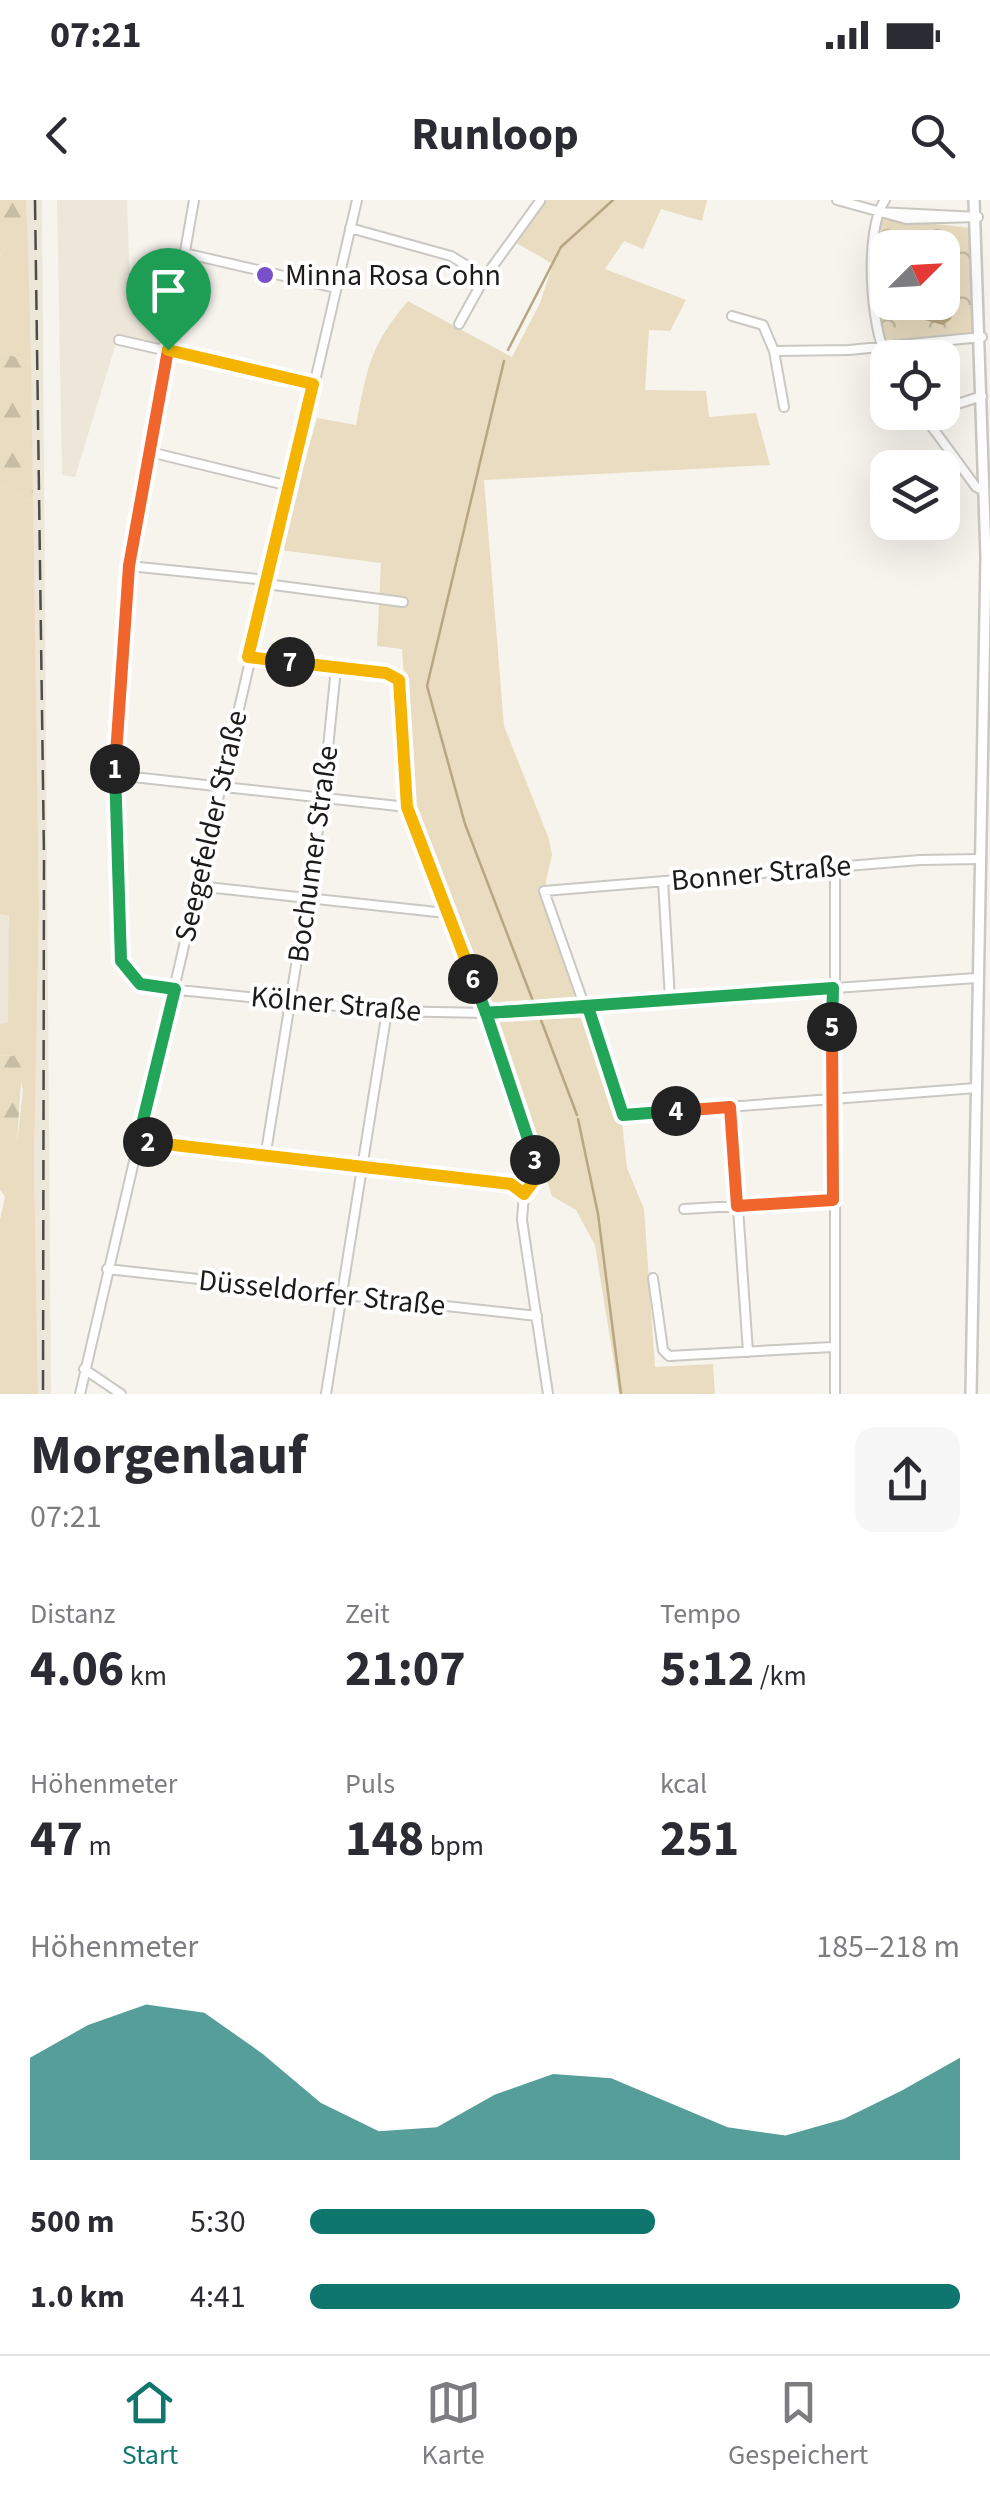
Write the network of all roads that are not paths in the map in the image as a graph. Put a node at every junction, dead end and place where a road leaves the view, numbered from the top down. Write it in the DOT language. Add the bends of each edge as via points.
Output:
graph roads {
  1 [pos="194,200"];
  2 [pos="357,200"];
  3 [pos="837,200"];
  4 [pos="886,200"];
  5 [pos="974,200"];
  6 [pos="540,201"];
  7 [pos="878,212"];
  8 [pos="990,216"];
  9 [pos="978,217"];
  10 [pos="350,228"];
  11 [pos="184,254"];
  12 [pos="485,277"];
  13 [pos="336,288"];
  14 [pos="732,316"];
  15 [pos="459,324"];
  16 [pos="982,337"];
  17 [pos="118,340"];
  18 [pos="879,340"];
  19 [pos="948,340"];
  20 [pos="870,346"];
  21 [pos="168,350"];
  22 [pos="774,351"];
  23 [pos="313,384"];
  24 [pos="982,396"];
  25 [pos="960,403"];
  26 [pos="784,408"];
  27 [pos="937,430"];
  28 [pos="150,452"];
  29 [pos="289,486"];
  30 [pos="984,492"];
  31 [pos="129,566"];
  32 [pos="266,582"];
  33 [pos="403,602"];
  34 [pos="248,657"];
  35 [pos="336,668"];
  36 [pos="986,678"];
  37 [pos="115,775"];
  38 [pos="221,786"];
  39 [pos="323,798"];
  40 [pos="407,807"];
  41 [pos="979,860"];
  42 [pos="835,866"];
  43 [pos="663,881"];
  44 [pos="198,886"];
  45 [pos="308,898"];
  46 [pos="447,913"];
  47 [pos="976,978"];
  48 [pos="833,988"];
  49 [pos="175,989"];
  50 [pos="670,999"];
  51 [pos="291,1002"];
  52 [pos="588,1007"];
  53 [pos="387,1011"];
  54 [pos="486,1013"];
  55 [pos="976,1088"];
  56 [pos="832,1099"];
  57 [pos="730,1107"];
  58 [pos="138,1141"];
  59 [pos="265,1158"];
  60 [pos="362,1169"];
  61 [pos="524,1194"];
  62 [pos="833,1200"];
  63 [pos="737,1206"];
  64 [pos="684,1209"];
  65 [pos="106,1269"];
  66 [pos="654,1278"];
  67 [pos="340,1295"];
  68 [pos="537,1316"];
  69 [pos="832,1346"];
  70 [pos="748,1352"];
  71 [pos="84,1368"];
  72 [pos="80,1394"];
  73 [pos="121,1394"];
  74 [pos="326,1394"];
  75 [pos="548,1394"];
  76 [pos="835,1394"];
  77 [pos="971,1394"];
  1 -- 11 [label="street, Kölner Straße"];
  2 -- 10 [label="street, Seegefelder Straße"];
  3 -- 7 [label="street"];
  4 -- 7 [label="street"];
  5 -- 9 [label="main road"];
  6 -- 12 [label="street"];
  7 -- 9 [label="street" via="923,220"];
  7 -- 18 [label="street"];
  8 -- 9 [label="main road"];
  9 -- 16 [label="main road"];
  10 -- 12 [label="street" via="451,256"];
  10 -- 13 [label="street, Seegefelder Straße"];
  11 -- 13 [label="street"];
  11 -- 21 [label="street, Kölner Straße"];
  12 -- 15 [label="street"];
  13 -- 23 [label="street, Seegefelder Straße"];
  14 -- 22 [label="street" via="762,326"];
  16 -- 19 [label="street"];
  16 -- 24 [label="main road"];
  17 -- 21 [label="street"];
  20 -- 22 [label="street"];
  21 -- 23 [label="street"];
  21 -- 28 [label="street, Kölner Straße"];
  22 -- 26 [label="street"];
  23 -- 29 [label="street, Seegefelder Straße"];
  24 -- 25 [label="street"];
  24 -- 30 [label="main road"];
  27 -- 30 [label="street"];
  28 -- 29 [label="street"];
  28 -- 31 [label="street, Kölner Straße"];
  29 -- 32 [label="street, Seegefelder Straße"];
  30 -- 36 [label="main road"];
  31 -- 32 [label="street"];
  31 -- 37 [label="street, Kölner Straße"];
  32 -- 33 [label="street"];
  32 -- 34 [label="street, Seegefelder Straße"];
  34 -- 35 [label="street"];
  34 -- 38 [label="street, Seegefelder Straße"];
  35 -- 39 [label="street, Bochumer Straße"];
  35 -- 40 [label="street" via="386,673 400,684"];
  36 -- 41 [label="main road"];
  37 -- 38 [label="street"];
  37 -- 49 [label="street, Kölner Straße" via="121,961 140,984"];
  38 -- 39 [label="street"];
  38 -- 44 [label="street, Seegefelder Straße"];
  39 -- 40 [label="street"];
  39 -- 45 [label="street, Bochumer Straße"];
  40 -- 46 [label="street"];
  41 -- 42 [label="street, Bonner Straße"];
  41 -- 47 [label="main road"];
  42 -- 43 [label="street, Bonner Straße"];
  42 -- 48 [label="street"];
  43 -- 50 [label="street"];
  43 -- 52 [label="street, Bonner Straße" via="544,891"];
  44 -- 45 [label="street"];
  44 -- 49 [label="street, Seegefelder Straße"];
  45 -- 46 [label="street"];
  45 -- 51 [label="street, Bochumer Straße"];
  46 -- 54 [label="street"];
  47 -- 48 [label="street, Kölner Straße"];
  47 -- 55 [label="main road"];
  48 -- 50 [label="street, Kölner Straße"];
  48 -- 56 [label="street"];
  49 -- 51 [label="street, Kölner Straße"];
  49 -- 58 [label="street, Seegefelder Straße"];
  50 -- 52 [label="street, Kölner Straße"];
  51 -- 53 [label="street, Kölner Straße"];
  51 -- 59 [label="street, Bochumer Straße"];
  52 -- 54 [label="street, Kölner Straße"];
  52 -- 57 [label="street" via="623,1115"];
  53 -- 54 [label="street, Kölner Straße"];
  53 -- 60 [label="street"];
  54 -- 61 [label="street" via="539,1174"];
  55 -- 56 [label="street"];
  55 -- 77 [label="main road"];
  56 -- 57 [label="street"];
  56 -- 62 [label="street"];
  57 -- 63 [label="street"];
  58 -- 59 [label="street"];
  58 -- 65 [label="street, Seegefelder Straße"];
  59 -- 60 [label="street"];
  60 -- 61 [label="street" via="511,1184"];
  60 -- 67 [label="street"];
  61 -- 68 [label="street"];
  62 -- 63 [label="street"];
  62 -- 69 [label="street"];
  63 -- 64 [label="street"];
  63 -- 70 [label="street"];
  65 -- 67 [label="street, Düsseldorfer Straße"];
  65 -- 71 [label="street, Seegefelder Straße"];
  66 -- 70 [label="street" via="663,1350 674,1357"];
  67 -- 68 [label="street, Düsseldorfer Straße"];
  67 -- 74 [label="street"];
  68 -- 75 [label="street"];
  69 -- 70 [label="street"];
  69 -- 76 [label="street"];
  71 -- 72 [label="street, Seegefelder Straße"];
  71 -- 73 [label="street"];
}
